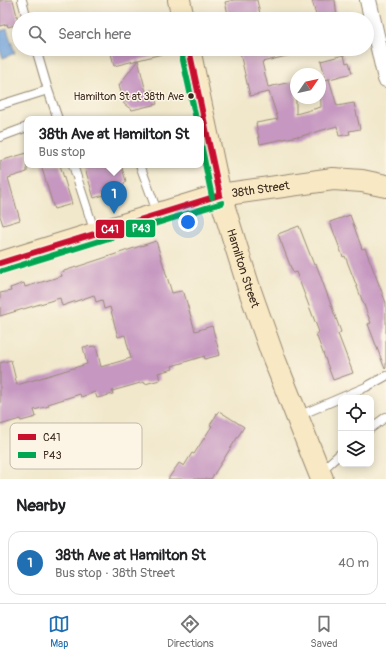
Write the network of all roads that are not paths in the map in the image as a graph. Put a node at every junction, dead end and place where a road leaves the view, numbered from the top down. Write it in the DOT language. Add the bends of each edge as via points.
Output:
graph roads {
  1 [pos="22,0"];
  2 [pos="179,0"];
  3 [pos="368,0"];
  4 [pos="25,12"];
  5 [pos="182,12"];
  6 [pos="371,12"];
  7 [pos="374,27"];
  8 [pos="38,56"];
  9 [pos="190,56"];
  10 [pos="386,80"];
  11 [pos="48,90"];
  12 [pos="0,105"];
  13 [pos="54,116"];
  14 [pos="201,116"];
  15 [pos="24,128"];
  16 [pos="204,132"];
  17 [pos="0,137"];
  18 [pos="74,168"];
  19 [pos="141,168"];
  20 [pos="386,186"];
  21 [pos="220,195"];
  22 [pos="159,215"];
  23 [pos="96,234"];
  24 [pos="0,263"];
  25 [pos="386,376"];
  26 [pos="297,417"];
  27 [pos="386,417"];
  28 [pos="374,426"];
  29 [pos="338,456"];
  30 [pos="320,476"];
  1 -- 4 [label="lane"];
  2 -- 5 [label="street"];
  3 -- 6 [label="street"];
  7 -- 10 [label="street"];
  8 -- 11 [label="lane"];
  9 -- 14 [label="street, Hamilton Street"];
  11 -- 12 [label="lane"];
  11 -- 13 [label="lane"];
  15 -- 17 [label="lane"];
  16 -- 21 [label="street, Hamilton Street"];
  18 -- 23 [label="lane"];
  19 -- 22 [label="lane"];
  20 -- 21 [label="street, 38th Street" via="333,179"];
  21 -- 22 [label="street, 38th Street"];
  21 -- 26 [label="street, Hamilton Street" via="257,313"];
  22 -- 23 [label="street, 38th Street"];
  23 -- 24 [label="street, 38th Street"];
  25 -- 26 [label="lane"];
  26 -- 30 [label="street, Hamilton Street"];
  27 -- 28 [label="lane"];
  29 -- 30 [label="lane"];
}
